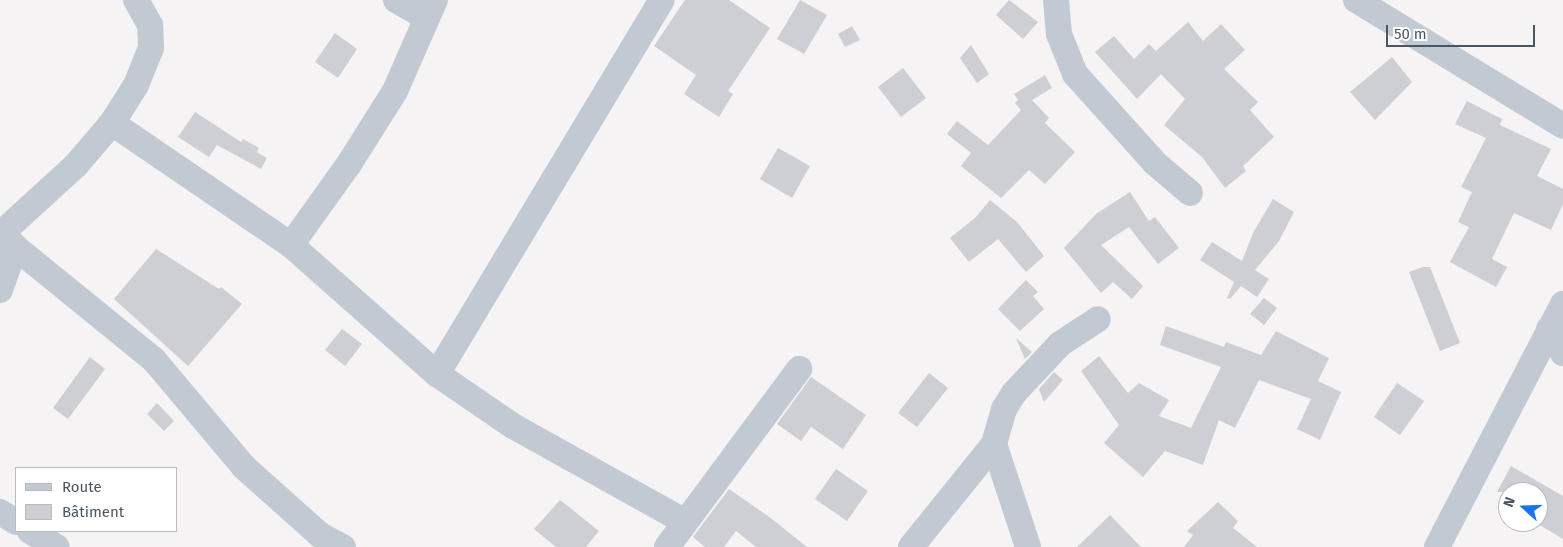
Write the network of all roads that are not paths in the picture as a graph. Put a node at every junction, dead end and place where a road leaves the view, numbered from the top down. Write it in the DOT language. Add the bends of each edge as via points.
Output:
graph roads {
  1 [pos="136,0"];
  2 [pos="396,0"];
  3 [pos="662,0"];
  4 [pos="1056,0"];
  5 [pos="1356,0"];
  6 [pos="430,8"];
  7 [pos="112,123"];
  8 [pos="1563,126"];
  9 [pos="1190,193"];
  10 [pos="6,236"];
  11 [pos="291,245"];
  12 [pos="0,290"];
  13 [pos="1563,304"];
  14 [pos="1098,319"];
  15 [pos="1549,329"];
  16 [pos="1563,353"];
  17 [pos="799,369"];
  18 [pos="436,374"];
  19 [pos="994,444"];
  20 [pos="0,512"];
  21 [pos="15,521"];
  22 [pos="684,521"];
  23 [pos="32,532"];
  24 [pos="313,541"];
  25 [pos="57,547"];
  26 [pos="343,547"];
  27 [pos="667,547"];
  28 [pos="911,547"];
  29 [pos="1028,547"];
  30 [pos="1437,547"];
  1 -- 7 [label="street" via="150,25 151,48 136,85"];
  2 -- 6 [label="street"];
  3 -- 18 [label="street"];
  4 -- 9 [label="street" via="1059,34 1074,74 1155,163"];
  5 -- 8 [label="street"];
  6 -- 11 [label="street" via="394,91 350,164"];
  7 -- 10 [label="street"];
  7 -- 11 [label="street"];
  10 -- 12 [label="street"];
  10 -- 24 [label="street" via="154,360 244,467"];
  11 -- 18 [label="street"];
  13 -- 15 [label="street"];
  14 -- 19 [label="street" via="1060,344 1014,392 1004,409"];
  15 -- 16 [label="street"];
  15 -- 30 [label="street"];
  17 -- 22 [label="street"];
  18 -- 22 [label="street" via="513,426"];
  19 -- 28 [label="street"];
  19 -- 29 [label="street"];
  20 -- 21 [label="street"];
  22 -- 27 [label="street"];
  23 -- 25 [label="street"];
  24 -- 26 [label="street"];
}
